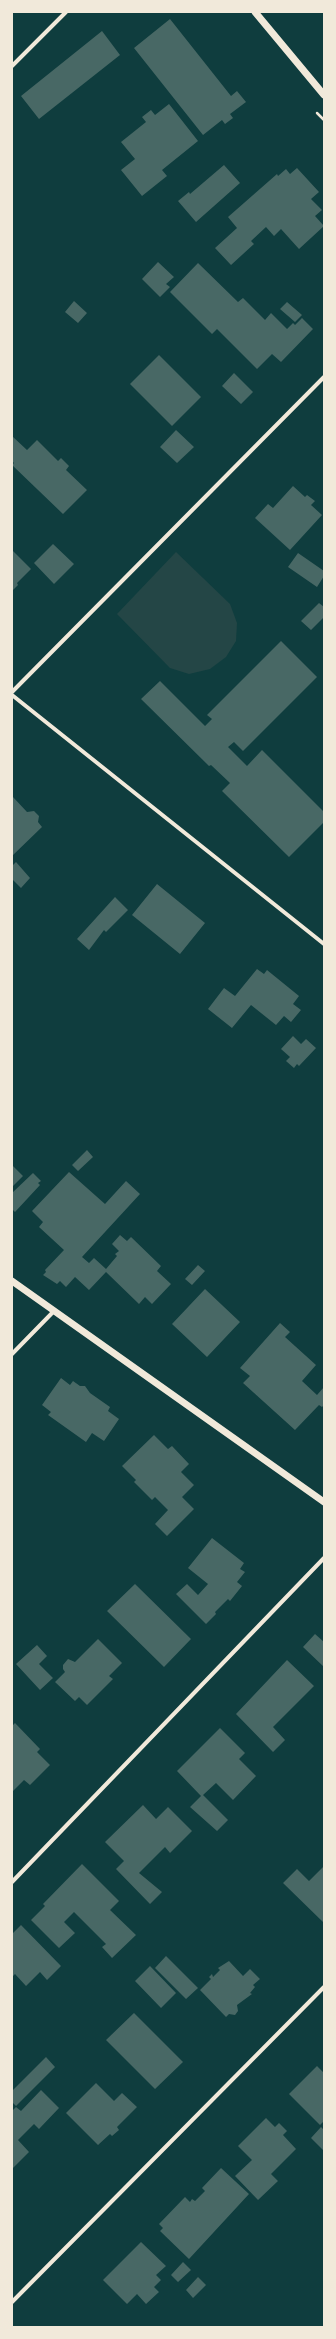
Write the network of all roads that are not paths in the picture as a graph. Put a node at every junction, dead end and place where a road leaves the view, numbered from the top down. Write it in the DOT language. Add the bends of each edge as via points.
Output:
graph roads {
  1 [pos="66,12"];
  2 [pos="255,12"];
  3 [pos="12,66"];
  4 [pos="324,95"];
  5 [pos="324,377"];
  6 [pos="12,692"];
  7 [pos="12,695"];
  8 [pos="324,944"];
  9 [pos="12,1281"];
  10 [pos="54,1311"];
  11 [pos="12,1354"];
  12 [pos="324,1502"];
  13 [pos="324,1558"];
  14 [pos="12,1882"];
  15 [pos="324,1987"];
  16 [pos="12,2302"];
  1 -- 3 [label="street"];
  2 -- 4 [label="street"];
  5 -- 6 [label="street"];
  7 -- 8 [label="street"];
  9 -- 10 [label="street"];
  10 -- 11 [label="street"];
  10 -- 12 [label="street"];
  13 -- 14 [label="street"];
  15 -- 16 [label="street"];
}
